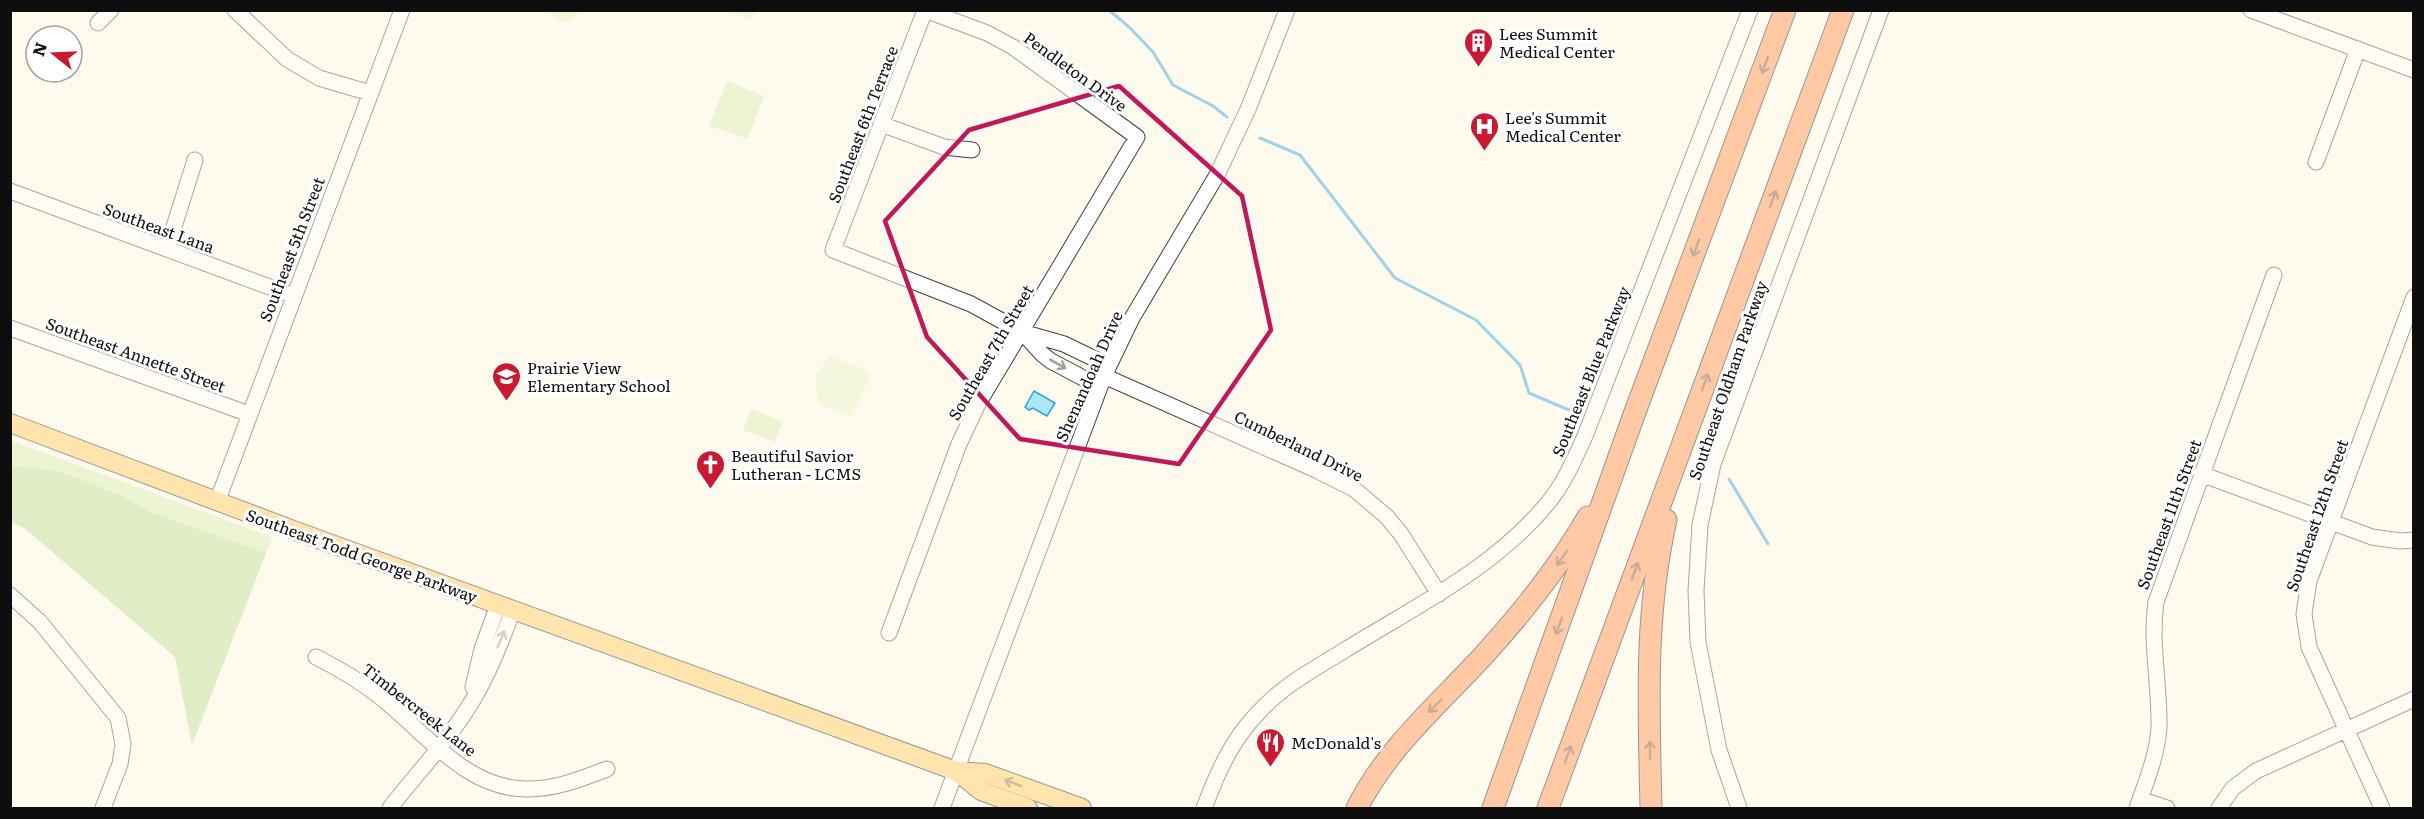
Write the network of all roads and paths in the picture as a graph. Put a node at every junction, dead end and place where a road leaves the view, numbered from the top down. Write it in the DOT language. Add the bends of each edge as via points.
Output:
graph roads {
  1 [pos="111,10"];
  2 [pos="235,10"];
  3 [pos="402,10"];
  4 [pos="925,10"];
  5 [pos="1287,10"];
  6 [pos="1750,10"];
  7 [pos="1785,10"];
  8 [pos="1843,10"];
  9 [pos="1881,10"];
  10 [pos="2251,10"];
  11 [pos="98,23"];
  12 [pos="2358,50"];
  13 [pos="2414,70"];
  14 [pos="370,93"];
  15 [pos="881,124"];
  16 [pos="1137,137"];
  17 [pos="972,150"];
  18 [pos="195,160"];
  19 [pos="2316,162"];
  20 [pos="10,191"];
  21 [pos="167,249"];
  22 [pos="833,250"];
  23 [pos="2274,275"];
  24 [pos="294,296"];
  25 [pos="2414,297"];
  26 [pos="10,328"];
  27 [pos="1022,332"];
  28 [pos="2407,336"];
  29 [pos="1104,376"];
  30 [pos="1635,412"];
  31 [pos="249,414"];
  32 [pos="10,423"];
  33 [pos="1684,437"];
  34 [pos="2201,474"];
  35 [pos="217,501"];
  36 [pos="2330,522"];
  37 [pos="2414,540"];
  38 [pos="1439,594"];
  39 [pos="10,595"];
  40 [pos="506,608"];
  41 [pos="889,633"];
  42 [pos="316,657"];
  43 [pos="2414,699"];
  44 [pos="2346,730"];
  45 [pos="438,749"];
  46 [pos="607,769"];
  47 [pos="956,771"];
  48 [pos="2138,804"];
  49 [pos="103,808"];
  50 [pos="390,808"];
  51 [pos="942,808"];
  52 [pos="1028,808"];
  53 [pos="1082,808"];
  54 [pos="1204,808"];
  55 [pos="1357,808"];
  56 [pos="1493,808"];
  57 [pos="1548,808"];
  58 [pos="1651,808"];
  59 [pos="1739,808"];
  60 [pos="2167,808"];
  61 [pos="2218,808"];
  62 [pos="2382,808"];
  1 -- 11 [label="street"];
  2 -- 14 [label="street" via="287,59 319,78"];
  3 -- 14 [label="street, Southeast 5th Street"];
  4 -- 15 [label="street, Southeast 6th Terrace"];
  4 -- 16 [label="street, Pendleton Drive" via="1013,47"];
  5 -- 29 [label="street, Shenandoah Drive" via="1217,175 1131,318"];
  6 -- 38 [label="street, Southeast Blue Parkway" via="1568,472 1548,503 1520,534"];
  7 -- 30 [label="highway, one-way"];
  33 -- 8 [label="highway, one-way"];
  9 -- 59 [label="street, Southeast Oldham Parkway" via="1713,464 1700,525 1698,642 1719,750"];
  10 -- 12 [label="street"];
  12 -- 13 [label="street"];
  12 -- 19 [label="street"];
  14 -- 24 [label="street, Southeast 5th Street"];
  15 -- 17 [label="street" via="944,147"];
  15 -- 22 [label="street, Southeast 6th Terrace"];
  16 -- 27 [label="street, Southeast 7th Street"];
  18 -- 21 [label="street"];
  20 -- 21 [label="street, Southeast Lana"];
  21 -- 24 [label="street, Southeast Lana"];
  22 -- 27 [label="street, Cumberland Drive" via="971,304"];
  23 -- 34 [label="street, Southeast 11th Street"];
  24 -- 31 [label="street, Southeast 5th Street"];
  25 -- 28 [label="street, Southeast 12th Street"];
  26 -- 31 [label="street, Southeast Annette Street"];
  27 -- 29 [label="street, Cumberland Drive" via="1064,344 1095,359"];
  27 -- 29 [label="street, Cumberland Drive, one-way" via="1051,361 1085,379"];
  27 -- 41 [label="street, Southeast 7th Street" via="978,404 959,444"];
  28 -- 36 [label="street, Southeast 12th Street"];
  29 -- 38 [label="street, Cumberland Drive" via="1354,489 1401,534"];
  29 -- 47 [label="street, Shenandoah Drive"];
  30 -- 55 [label="highway, one-way" via="1595,502 1569,548 1529,604 1400,743"];
  30 -- 56 [label="highway, one-way"];
  31 -- 35 [label="street, Southeast 5th Street"];
  32 -- 35 [label="main road, Southeast Todd George Parkway"];
  57 -- 33 [label="highway, one-way"];
  58 -- 33 [label="highway, one-way" via="1651,604 1669,506 1687,453"];
  34 -- 36 [label="street"];
  34 -- 48 [label="street, Southeast 11th Street" via="2156,602 2153,636 2158,730 2155,756"];
  35 -- 40 [label="main road, Southeast Todd George Parkway"];
  36 -- 37 [label="street" via="2386,540"];
  36 -- 44 [label="street, Southeast 12th Street" via="2309,581 2304,614 2314,661"];
  38 -- 54 [label="street, Southeast Blue Parkway" via="1278,693 1237,738 1217,771"];
  39 -- 49 [label="street" via="39,622 118,718 123,744 120,764"];
  40 -- 45 [label="street" via="482,649 470,705"];
  40 -- 47 [label="main road, Southeast Todd George Parkway"];
  42 -- 45 [label="street, Timbercreek Lane" via="378,695"];
  43 -- 44 [label="street"];
  44 -- 61 [label="street" via="2256,771 2233,788"];
  44 -- 62 [label="street, Southeast 12th Street"];
  45 -- 46 [label="street, Timbercreek Lane" via="473,774 499,785 525,789 551,788"];
  45 -- 50 [label="street"];
  47 -- 51 [label="street, Shenandoah Drive"];
  47 -- 52 [label="main road" via="981,791"];
  53 -- 47 [label="main road, one-way" via="985,773"];
  48 -- 60 [label="street"];
}
